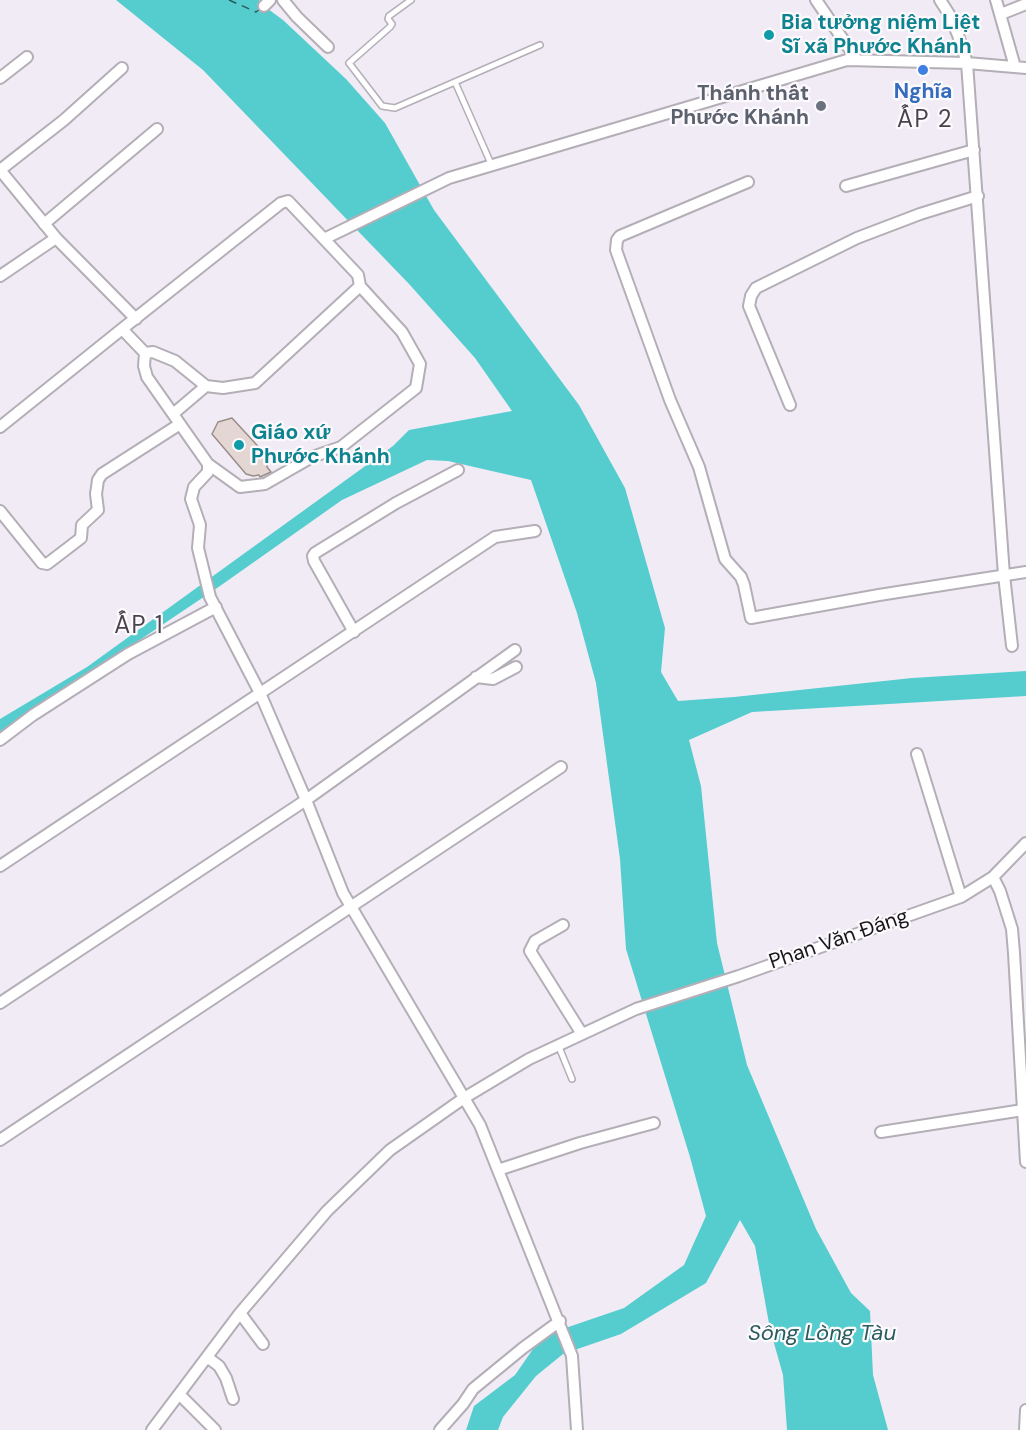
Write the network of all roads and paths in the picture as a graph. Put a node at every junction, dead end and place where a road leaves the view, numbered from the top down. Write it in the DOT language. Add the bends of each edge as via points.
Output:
graph roads {
  1 [pos="283,0"];
  2 [pos="411,0"];
  3 [pos="816,0"];
  4 [pos="940,0"];
  5 [pos="996,0"];
  6 [pos="1026,4"];
  7 [pos="1001,14"];
  8 [pos="540,45"];
  9 [pos="328,47"];
  10 [pos="27,57"];
  11 [pos="857,60"];
  12 [pos="967,63"];
  13 [pos="1021,67"];
  14 [pos="122,68"];
  15 [pos="0,78"];
  16 [pos="455,82"];
  17 [pos="157,129"];
  18 [pos="974,150"];
  19 [pos="492,166"];
  20 [pos="0,170"];
  21 [pos="748,182"];
  22 [pos="846,186"];
  23 [pos="978,196"];
  24 [pos="44,224"];
  25 [pos="56,238"];
  26 [pos="324,239"];
  27 [pos="0,276"];
  28 [pos="360,286"];
  29 [pos="136,319"];
  30 [pos="122,329"];
  31 [pos="145,354"];
  32 [pos="206,386"];
  33 [pos="790,405"];
  34 [pos="176,419"];
  35 [pos="0,427"];
  36 [pos="208,464"];
  37 [pos="458,470"];
  38 [pos="0,511"];
  39 [pos="536,531"];
  40 [pos="1026,572"];
  41 [pos="1004,575"];
  42 [pos="213,602"];
  43 [pos="354,632"];
  44 [pos="1012,646"];
  45 [pos="514,650"];
  46 [pos="516,667"];
  47 [pos="476,677"];
  48 [pos="260,693"];
  49 [pos="0,740"];
  50 [pos="917,754"];
  51 [pos="561,767"];
  52 [pos="306,800"];
  53 [pos="1026,843"];
  54 [pos="0,866"];
  55 [pos="993,877"];
  56 [pos="961,897"];
  57 [pos="350,907"];
  58 [pos="563,925"];
  59 [pos="0,1003"];
  60 [pos="582,1034"];
  61 [pos="559,1047"];
  62 [pos="572,1079"];
  63 [pos="467,1102"];
  64 [pos="1023,1110"];
  65 [pos="654,1123"];
  66 [pos="881,1132"];
  67 [pos="0,1140"];
  68 [pos="1026,1162"];
  69 [pos="498,1170"];
  70 [pos="243,1317"];
  71 [pos="561,1324"];
  72 [pos="260,1340"];
  73 [pos="207,1356"];
  74 [pos="179,1394"];
  75 [pos="233,1399"];
  76 [pos="1026,1410"];
  77 [pos="152,1430"];
  78 [pos="215,1430"];
  79 [pos="440,1430"];
  80 [pos="577,1430"];
  81 [pos="1025,1430"];
  1 -- 9 [label="street"];
  2 -- 16 [label="lane" via="389,16 390,27 349,63 382,106 395,108"];
  3 -- 11 [label="street"];
  4 -- 12 [label="street"];
  5 -- 7 [label="street"];
  6 -- 7 [label="street"];
  7 -- 13 [label="street"];
  8 -- 16 [label="lane"];
  10 -- 15 [label="street"];
  11 -- 12 [label="street"];
  11 -- 19 [label="street"];
  12 -- 13 [label="street"];
  12 -- 18 [label="street"];
  14 -- 20 [label="street"];
  16 -- 19 [label="lane"];
  17 -- 24 [label="street"];
  18 -- 22 [label="street"];
  18 -- 23 [label="street"];
  19 -- 26 [label="street" via="449,178"];
  20 -- 24 [label="street"];
  21 -- 41 [label="street" via="620,236 616,250 699,467 725,559 744,585 751,618"];
  23 -- 33 [label="street" via="856,238 756,288 749,306"];
  23 -- 41 [label="street"];
  24 -- 25 [label="street"];
  25 -- 27 [label="street"];
  25 -- 29 [label="street"];
  26 -- 28 [label="street" via="358,276"];
  26 -- 29 [label="street" via="288,201 281,203"];
  28 -- 32 [label="street" via="255,383"];
  28 -- 36 [label="street" via="402,332 420,364 416,388 341,447 312,457 265,484 240,487"];
  29 -- 30 [label="street"];
  30 -- 31 [label="street"];
  30 -- 35 [label="street"];
  31 -- 32 [label="street" via="153,352 175,362"];
  31 -- 34 [label="street" via="147,377"];
  32 -- 34 [label="street"];
  34 -- 36 [label="street"];
  34 -- 38 [label="street" via="102,474 96,494 98,510 82,525 81,538 45,564"];
  36 -- 42 [label="street" via="208,472 194,488 191,499 200,525 198,548"];
  37 -- 43 [label="street" via="396,503 313,556"];
  39 -- 43 [label="street" via="495,537"];
  40 -- 41 [label="street"];
  41 -- 44 [label="street"];
  42 -- 48 [label="street"];
  42 -- 49 [label="street" via="33,715"];
  43 -- 48 [label="street"];
  45 -- 47 [label="street"];
  46 -- 47 [label="street" via="492,679"];
  47 -- 52 [label="street"];
  48 -- 52 [label="street"];
  48 -- 54 [label="street"];
  50 -- 56 [label="street"];
  51 -- 57 [label="street"];
  52 -- 57 [label="street"];
  52 -- 59 [label="street"];
  53 -- 55 [label="street, Phan Văn Đáng"];
  55 -- 56 [label="street, Phan Văn Đáng"];
  55 -- 64 [label="street" via="1012,929"];
  56 -- 60 [label="street, Phan Văn Đáng" via="636,1009"];
  57 -- 63 [label="street"];
  57 -- 67 [label="street"];
  58 -- 60 [label="street" via="535,941 530,951"];
  60 -- 61 [label="street, Phan Văn Đáng"];
  61 -- 62 [label="lane"];
  61 -- 63 [label="street, Phan Văn Đáng" via="529,1059"];
  63 -- 69 [label="street"];
  63 -- 70 [label="street, Phan Văn Đáng" via="390,1150 334,1203"];
  64 -- 66 [label="street"];
  64 -- 68 [label="street"];
  65 -- 69 [label="street"];
  69 -- 71 [label="street"];
  70 -- 72 [label="street"];
  70 -- 73 [label="street, Phan Văn Đáng"];
  71 -- 79 [label="street" via="473,1389"];
  71 -- 80 [label="street" via="572,1356"];
  73 -- 74 [label="street, Phan Văn Đáng"];
  73 -- 75 [label="street" via="219,1366"];
  74 -- 77 [label="street, Phan Văn Đáng"];
  74 -- 78 [label="street"];
  76 -- 81 [label="street"];
}
